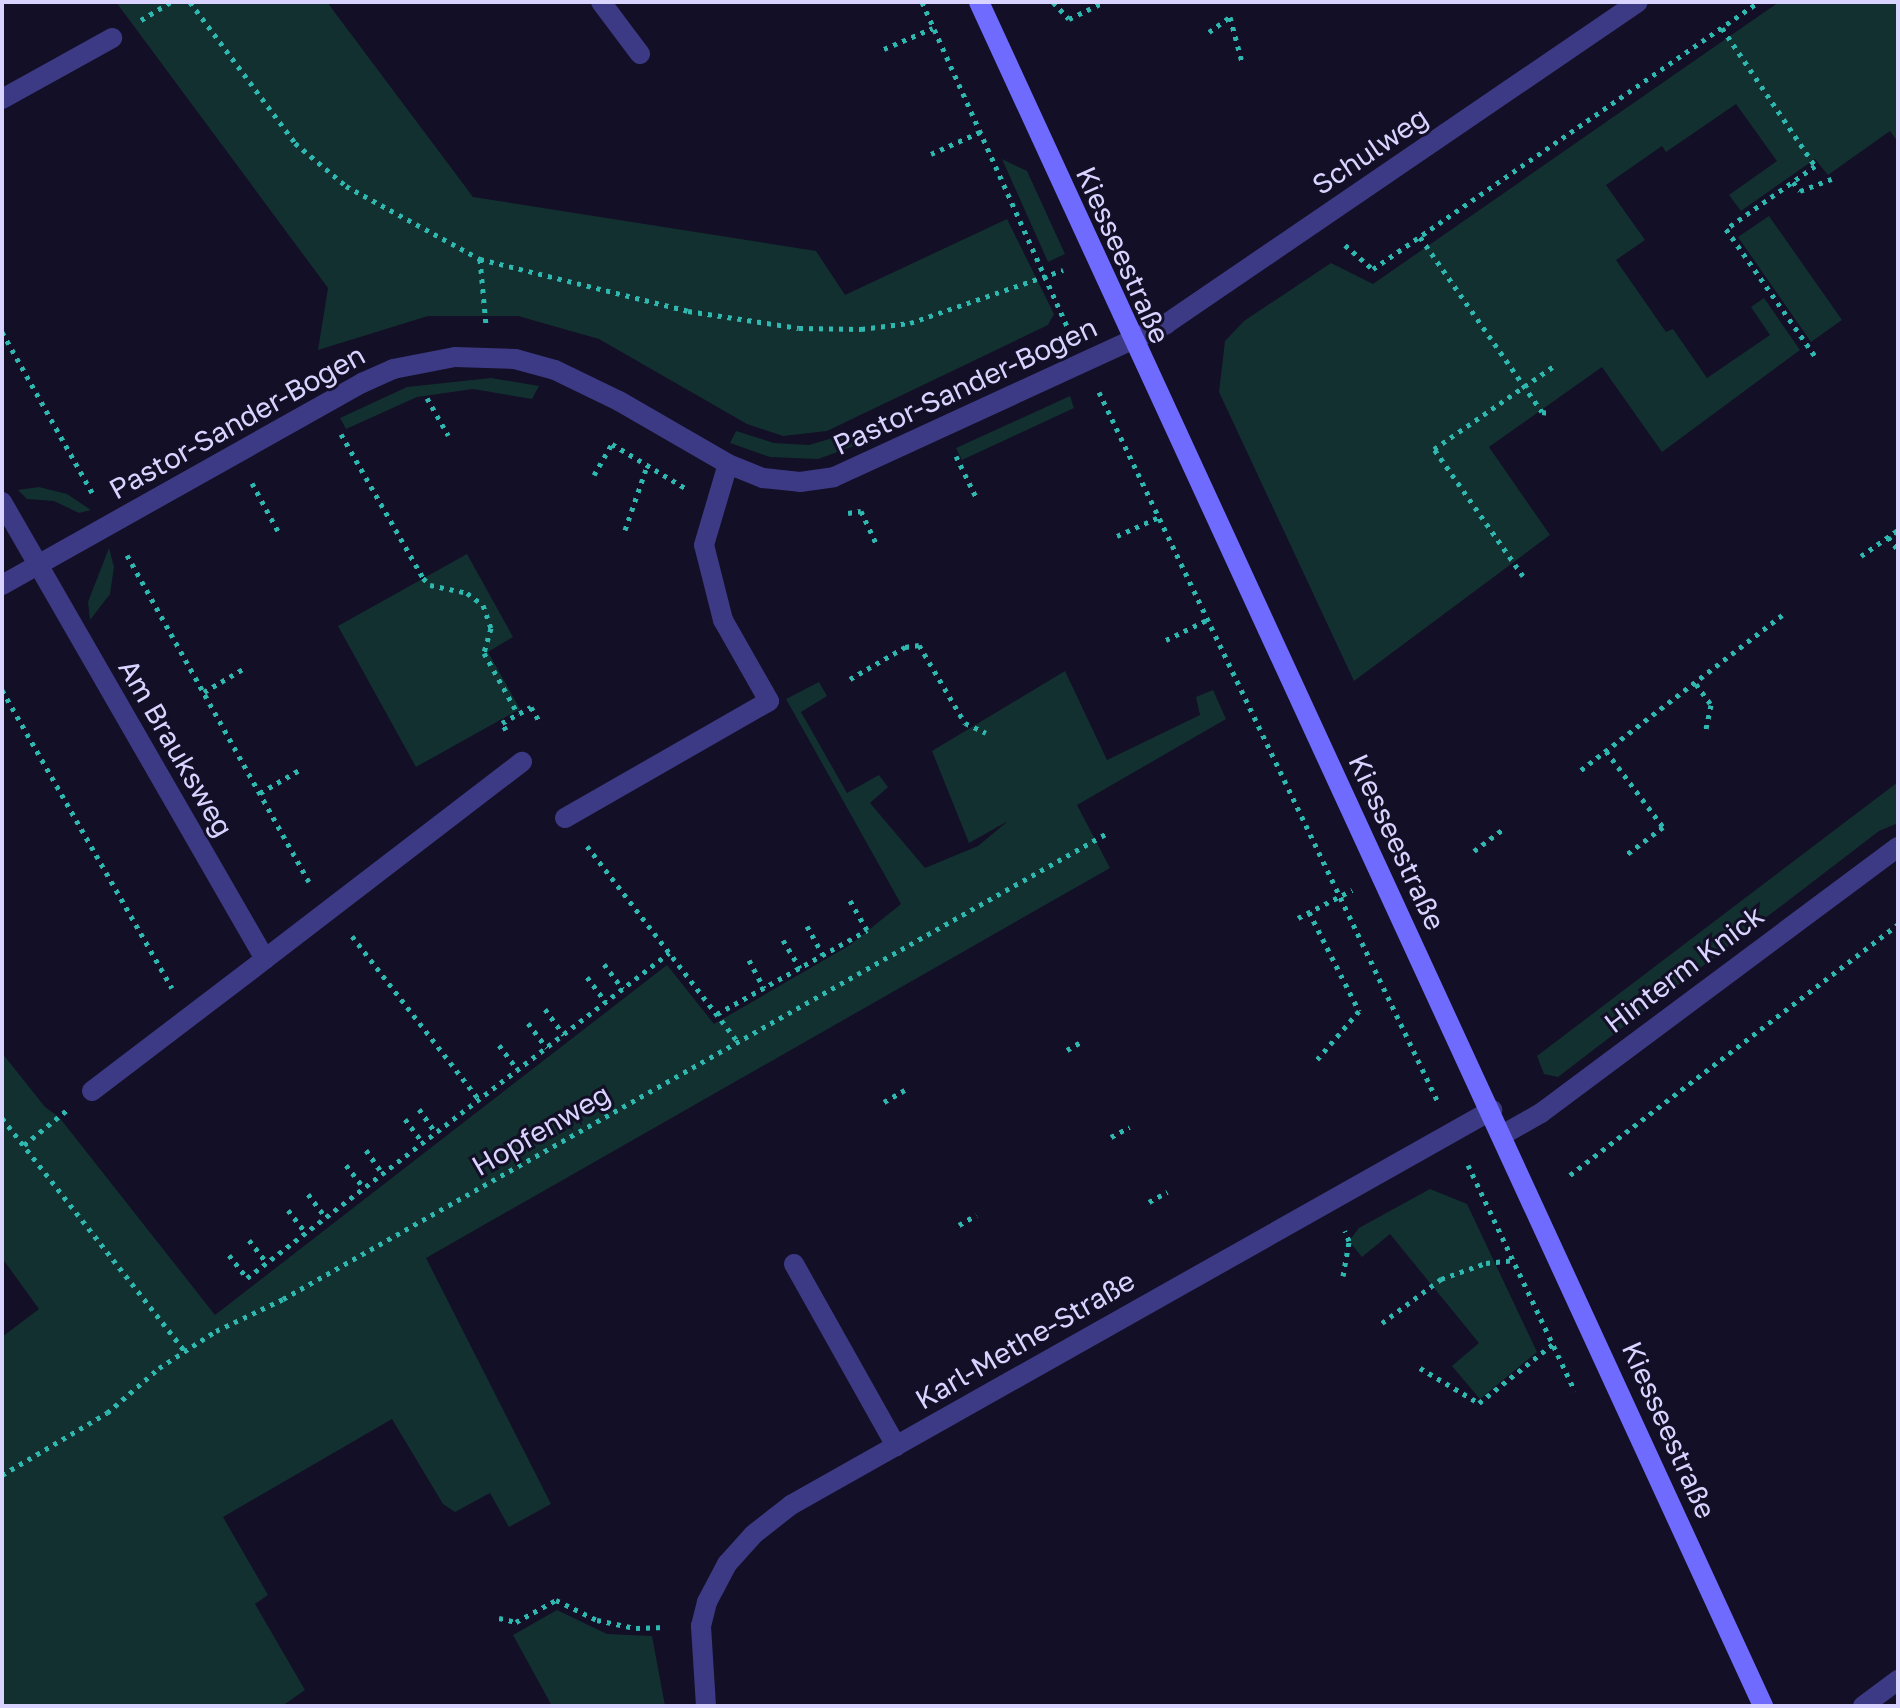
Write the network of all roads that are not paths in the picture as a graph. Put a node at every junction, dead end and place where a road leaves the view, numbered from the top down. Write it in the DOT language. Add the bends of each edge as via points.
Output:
graph roads {
  1 [pos="601,2"];
  2 [pos="979,2"];
  3 [pos="1638,2"];
  4 [pos="112,38"];
  5 [pos="640,54"];
  6 [pos="2,99"];
  7 [pos="1131,341"];
  8 [pos="728,464"];
  9 [pos="2,502"];
  10 [pos="37,565"];
  11 [pos="2,585"];
  12 [pos="522,762"];
  13 [pos="565,818"];
  14 [pos="1898,847"];
  15 [pos="265,959"];
  16 [pos="92,1091"];
  17 [pos="1492,1110"];
  18 [pos="1504,1134"];
  19 [pos="794,1264"];
  20 [pos="896,1446"];
  21 [pos="1898,1680"];
  22 [pos="706,1706"];
  23 [pos="1763,1706"];
  24 [pos="1863,1706"];
  1 -- 5 [label="street"];
  2 -- 7 [label="street, Kiesseestraße"];
  3 -- 7 [label="street, Schulweg" via="1166,324"];
  4 -- 6 [label="street"];
  7 -- 8 [label="street, Pastor-Sander-Bogen" via="834,477 787,481"];
  7 -- 17 [label="street, Kiesseestraße"];
  8 -- 10 [label="street, Pastor-Sander-Bogen" via="565,375 515,359 455,357 393,369"];
  8 -- 13 [label="street" via="704,545 723,620 769,701"];
  9 -- 10 [label="street, Am Brauksweg"];
  10 -- 11 [label="street, Pastor-Sander-Bogen"];
  10 -- 15 [label="street, Am Brauksweg"];
  12 -- 15 [label="street"];
  14 -- 18 [label="street, Hinterm Knick" via="1541,1113"];
  15 -- 16 [label="street"];
  17 -- 18 [label="street, Kiesseestraße"];
  17 -- 20 [label="street, Karl-Methe-Straße"];
  18 -- 23 [label="street, Kiesseestraße"];
  19 -- 20 [label="street"];
  20 -- 22 [label="street, Karl-Methe-Straße" via="791,1505 727,1564 701,1626"];
  21 -- 24 [label="street"];
}
